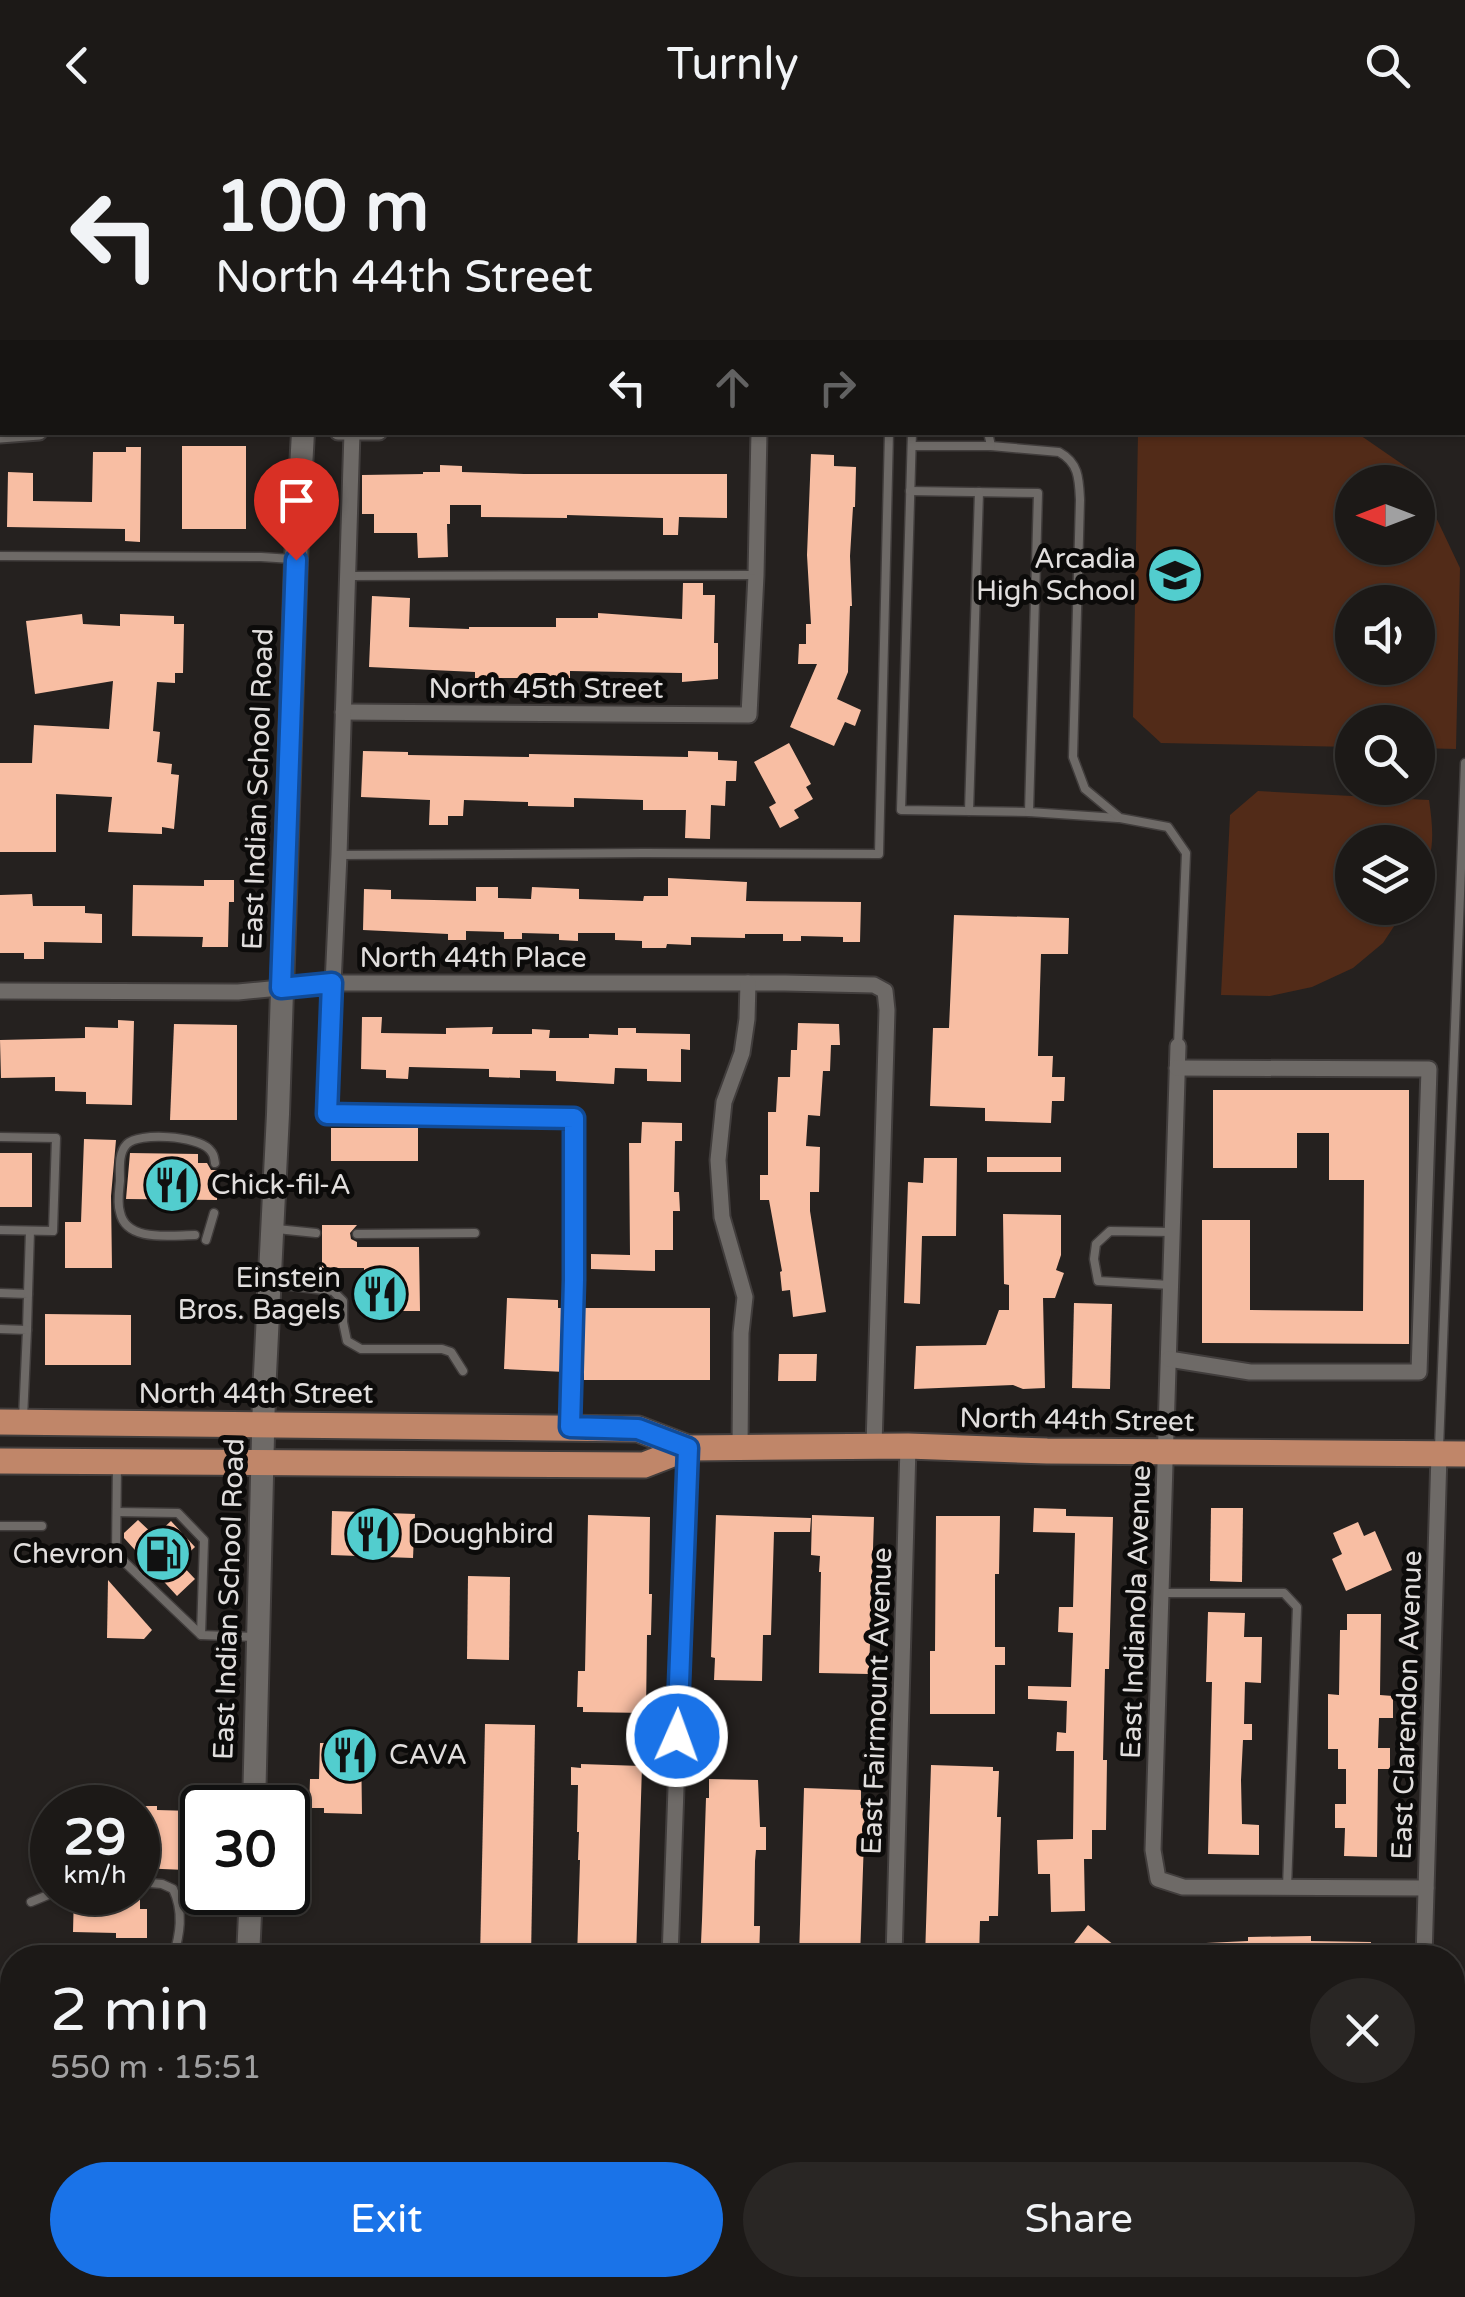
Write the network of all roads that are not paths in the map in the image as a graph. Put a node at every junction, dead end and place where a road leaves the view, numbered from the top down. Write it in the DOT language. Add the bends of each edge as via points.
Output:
graph roads {
  1 [pos="303,435"];
  2 [pos="352,435"];
  3 [pos="759,435"];
  4 [pos="889,435"];
  5 [pos="912,435"];
  6 [pos="988,435"];
  7 [pos="912,446"];
  8 [pos="990,446"];
  9 [pos="910,491"];
  10 [pos="979,492"];
  11 [pos="0,556"];
  12 [pos="296,560"];
  13 [pos="756,574"];
  14 [pos="346,576"];
  15 [pos="343,712"];
  16 [pos="1465,763"];
  17 [pos="969,811"];
  18 [pos="1029,812"];
  19 [pos="1120,818"];
  20 [pos="339,855"];
  21 [pos="332,983"];
  22 [pos="748,983"];
  23 [pos="281,988"];
  24 [pos="0,991"];
  25 [pos="1178,1046"];
  26 [pos="1177,1068"];
  27 [pos="327,1114"];
  28 [pos="0,1137"];
  29 [pos="215,1163"];
  30 [pos="214,1213"];
  31 [pos="272,1228"];
  32 [pos="0,1230"];
  33 [pos="30,1230"];
  34 [pos="1172,1232"];
  35 [pos="316,1233"];
  36 [pos="474,1233"];
  37 [pos="356,1234"];
  38 [pos="195,1236"];
  39 [pos="206,1240"];
  40 [pos="270,1284"];
  41 [pos="1170,1285"];
  42 [pos="0,1292"];
  43 [pos="28,1294"];
  44 [pos="0,1329"];
  45 [pos="27,1330"];
  46 [pos="1168,1359"];
  47 [pos="463,1371"];
  48 [pos="12,1422"];
  49 [pos="264,1423"];
  50 [pos="570,1427"];
  51 [pos="874,1446"];
  52 [pos="908,1446"];
  53 [pos="688,1448"];
  54 [pos="740,1448"];
  55 [pos="1166,1452"];
  56 [pos="1452,1454"];
  57 [pos="0,1461"];
  58 [pos="117,1461"];
  59 [pos="263,1462"];
  60 [pos="117,1512"];
  61 [pos="0,1526"];
  62 [pos="42,1526"];
  63 [pos="1162,1593"];
  64 [pos="201,1634"];
  65 [pos="260,1637"];
  66 [pos="255,1785"];
  67 [pos="160,1884"];
  68 [pos="1286,1888"];
  69 [pos="1426,1888"];
  70 [pos="250,1915"];
  71 [pos="176,1945"];
  72 [pos="249,1945"];
  73 [pos="670,1945"];
  74 [pos="894,1945"];
  75 [pos="1424,1945"];
  1 -- 12 [label="main road, East Indian School Road"];
  2 -- 14 [label="street"];
  3 -- 13 [label="street"];
  4 -- 20 [label="lane" via="879,854"];
  5 -- 7 [label="lane"];
  6 -- 8 [label="lane"];
  7 -- 8 [label="lane"];
  7 -- 9 [label="lane"];
  8 -- 19 [label="lane" via="1059,452 1078,471 1073,758 1086,789"];
  9 -- 10 [label="lane"];
  9 -- 17 [label="lane" via="900,810"];
  10 -- 17 [label="lane"];
  10 -- 18 [label="lane" via="1038,493"];
  11 -- 12 [label="lane"];
  12 -- 23 [label="main road, East Indian School Road"];
  13 -- 14 [label="lane"];
  13 -- 15 [label="street, North 45th Street" via="749,715"];
  14 -- 15 [label="street"];
  15 -- 20 [label="street"];
  16 -- 56 [label="lane"];
  17 -- 18 [label="lane"];
  18 -- 19 [label="lane"];
  19 -- 25 [label="lane" via="1168,827 1186,853"];
  20 -- 21 [label="street"];
  21 -- 22 [label="street, North 44th Place"];
  21 -- 23 [label="street, North 44th Place"];
  21 -- 27 [label="street"];
  22 -- 51 [label="street, North 44th Place" via="874,985 885,991"];
  22 -- 54 [label="street" via="742,1053 724,1102 718,1160 722,1217 745,1296"];
  23 -- 24 [label="street, North 44th Place"];
  23 -- 31 [label="main road, East Indian School Road"];
  25 -- 26 [label="street, East Indianola Avenue"];
  26 -- 34 [label="street, East Indianola Avenue"];
  26 -- 46 [label="street" via="1430,1069 1419,1372 1250,1372"];
  27 -- 50 [label="lane" via="574,1118"];
  28 -- 33 [label="lane" via="56,1138 53,1231"];
  29 -- 38 [label="lane" via="208,1147 184,1138 134,1139 121,1154 123,1222 152,1235"];
  30 -- 39 [label="lane"];
  31 -- 35 [label="lane"];
  31 -- 40 [label="main road, East Indian School Road"];
  32 -- 33 [label="lane"];
  33 -- 43 [label="lane"];
  34 -- 41 [label="street, East Indianola Avenue"];
  34 -- 41 [label="lane" via="1110,1230 1096,1244 1094,1259 1098,1281"];
  36 -- 37 [label="lane"];
  40 -- 47 [label="lane" via="333,1291 343,1301 347,1340 362,1349 442,1349 452,1352"];
  40 -- 49 [label="main road, East Indian School Road"];
  41 -- 46 [label="street, East Indianola Avenue"];
  42 -- 43 [label="lane"];
  43 -- 45 [label="lane"];
  44 -- 45 [label="lane"];
  45 -- 48 [label="lane"];
  46 -- 55 [label="street, East Indianola Avenue"];
  48 -- 49 [label="main road, North 44th Street"];
  49 -- 50 [label="main road, North 44th Street"];
  49 -- 59 [label="main road, East Indian School Road"];
  50 -- 53 [label="main road, North 44th Street" via="638,1429"];
  51 -- 52 [label="main road, North 44th Street"];
  51 -- 54 [label="main road, North 44th Street"];
  52 -- 55 [label="main road, North 44th Street"];
  52 -- 74 [label="street, East Fairmount Avenue"];
  53 -- 54 [label="main road, North 44th Street"];
  53 -- 59 [label="main road, North 44th Street" via="644,1465"];
  53 -- 73 [label="street"];
  55 -- 56 [label="main road, North 44th Street"];
  55 -- 63 [label="street, East Indianola Avenue"];
  56 -- 69 [label="street, East Clarendon Avenue"];
  57 -- 58 [label="main road, North 44th Street"];
  58 -- 59 [label="main road, North 44th Street"];
  58 -- 60 [label="lane"];
  59 -- 65 [label="main road, East Indian School Road"];
  60 -- 64 [label="lane" via="116,1554"];
  60 -- 64 [label="lane" via="178,1513 204,1540"];
  61 -- 62 [label="lane"];
  63 -- 68 [label="street, East Indianola Avenue" via="1153,1850 1158,1879 1184,1887"];
  63 -- 68 [label="lane" via="1284,1593 1297,1607"];
  64 -- 65 [label="lane"];
  65 -- 66 [label="main road, East Indian School Road"];
  67 -- 71 [label="lane" via="173,1889 178,1901"];
  68 -- 69 [label="street"];
  69 -- 75 [label="street, East Clarendon Avenue"];
  70 -- 72 [label="main road"];
}
